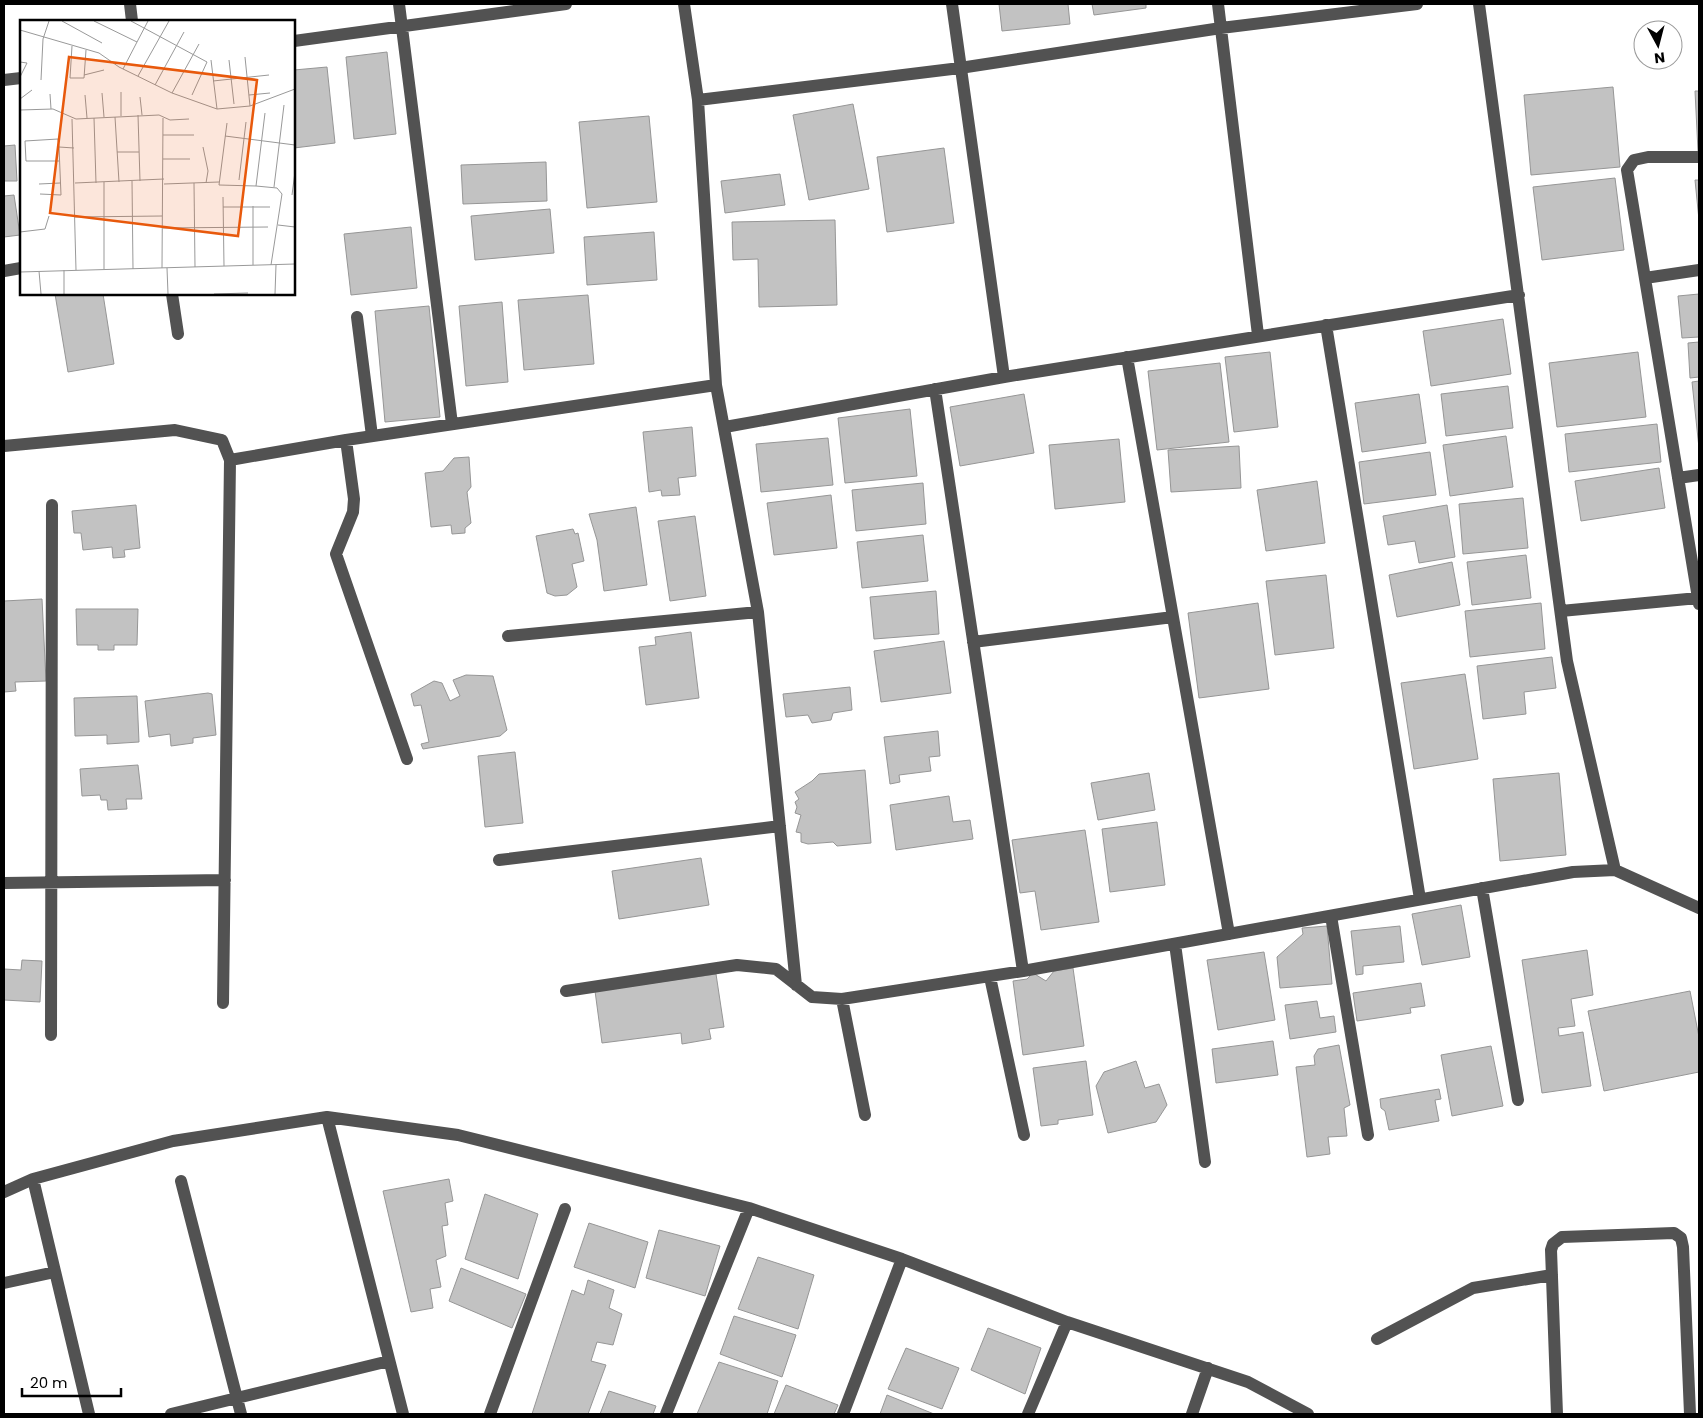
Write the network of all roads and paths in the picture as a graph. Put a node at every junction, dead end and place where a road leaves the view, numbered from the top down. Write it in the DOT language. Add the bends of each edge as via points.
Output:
graph roads {
  1 [pos="130,4"];
  2 [pos="398,4"];
  3 [pos="566,4"];
  4 [pos="684,4"];
  5 [pos="952,4"];
  6 [pos="1218,4"];
  7 [pos="1417,4"];
  8 [pos="1479,4"];
  9 [pos="132,20"];
  10 [pos="402,27"];
  11 [pos="1221,28"];
  12 [pos="295,41"];
  13 [pos="960,68"];
  14 [pos="20,78"];
  15 [pos="4,80"];
  16 [pos="698,100"];
  17 [pos="1699,157"];
  18 [pos="20,268"];
  19 [pos="4,270"];
  20 [pos="1699,270"];
  21 [pos="1645,278"];
  22 [pos="172,295"];
  23 [pos="1519,295"];
  24 [pos="357,317"];
  25 [pos="1326,324"];
  26 [pos="178,334"];
  27 [pos="1258,335"];
  28 [pos="1127,357"];
  29 [pos="1004,377"];
  30 [pos="716,385"];
  31 [pos="935,389"];
  32 [pos="452,424"];
  33 [pos="725,427"];
  34 [pos="372,436"];
  35 [pos="346,440"];
  36 [pos="4,446"];
  37 [pos="230,460"];
  38 [pos="1699,476"];
  39 [pos="1678,478"];
  40 [pos="52,505"];
  41 [pos="1699,601"];
  42 [pos="1561,611"];
  43 [pos="758,612"];
  44 [pos="1173,617"];
  45 [pos="508,636"];
  46 [pos="974,642"];
  47 [pos="407,759"];
  48 [pos="780,826"];
  49 [pos="499,860"];
  50 [pos="1615,870"];
  51 [pos="225,880"];
  52 [pos="52,882"];
  53 [pos="4,883"];
  54 [pos="1482,888"];
  55 [pos="1420,899"];
  56 [pos="1699,908"];
  57 [pos="1331,916"];
  58 [pos="1229,934"];
  59 [pos="1175,944"];
  60 [pos="1023,971"];
  61 [pos="990,977"];
  62 [pos="796,985"];
  63 [pos="566,991"];
  64 [pos="842,999"];
  65 [pos="223,1003"];
  66 [pos="51,1035"];
  67 [pos="1518,1100"];
  68 [pos="865,1115"];
  69 [pos="327,1117"];
  70 [pos="1024,1135"];
  71 [pos="1368,1135"];
  72 [pos="1205,1162"];
  73 [pos="34,1179"];
  74 [pos="181,1181"];
  75 [pos="4,1192"];
  76 [pos="749,1208"];
  77 [pos="565,1209"];
  78 [pos="902,1259"];
  79 [pos="55,1272"];
  80 [pos="1552,1275"];
  81 [pos="4,1283"];
  82 [pos="1067,1322"];
  83 [pos="1377,1339"];
  84 [pos="389,1361"];
  85 [pos="1208,1368"];
  86 [pos="237,1397"];
  87 [pos="89,1414"];
  88 [pos="170,1414"];
  89 [pos="241,1414"];
  90 [pos="403,1414"];
  91 [pos="490,1414"];
  92 [pos="666,1414"];
  93 [pos="843,1414"];
  94 [pos="1028,1414"];
  95 [pos="1192,1414"];
  96 [pos="1308,1414"];
  97 [pos="1557,1414"];
  98 [pos="1690,1414"];
  1 -- 9 [label="street"];
  2 -- 10 [label="street"];
  3 -- 10 [label="street"];
  4 -- 16 [label="street"];
  5 -- 13 [label="street"];
  6 -- 11 [label="street"];
  7 -- 11 [label="street"];
  8 -- 23 [label="street"];
  10 -- 12 [label="street"];
  10 -- 32 [label="street"];
  11 -- 13 [label="street"];
  11 -- 27 [label="street"];
  13 -- 16 [label="street"];
  13 -- 29 [label="street"];
  14 -- 15 [label="street"];
  16 -- 30 [label="street"];
  17 -- 21 [label="street" via="1648,157 1634,160 1627,170"];
  18 -- 19 [label="street"];
  20 -- 21 [label="street"];
  21 -- 39 [label="street"];
  22 -- 26 [label="street"];
  23 -- 25 [label="street"];
  23 -- 42 [label="street"];
  24 -- 34 [label="street"];
  25 -- 27 [label="street"];
  25 -- 55 [label="street"];
  27 -- 28 [label="street"];
  28 -- 29 [label="street"];
  28 -- 44 [label="street"];
  29 -- 31 [label="street"];
  30 -- 32 [label="street"];
  30 -- 33 [label="street"];
  31 -- 33 [label="street"];
  31 -- 46 [label="street"];
  32 -- 34 [label="street"];
  33 -- 43 [label="street"];
  34 -- 35 [label="street"];
  35 -- 37 [label="street"];
  35 -- 47 [label="street" via="353,512 336,554"];
  36 -- 37 [label="street" via="175,430 222,440"];
  37 -- 51 [label="street"];
  38 -- 39 [label="street"];
  39 -- 41 [label="street"];
  40 -- 52 [label="street"];
  41 -- 42 [label="street"];
  42 -- 50 [label="street" via="1567,661"];
  43 -- 45 [label="street"];
  43 -- 48 [label="street"];
  44 -- 46 [label="street"];
  44 -- 58 [label="street"];
  46 -- 60 [label="street"];
  48 -- 49 [label="street"];
  48 -- 62 [label="street"];
  50 -- 54 [label="street" via="1573,872"];
  50 -- 56 [label="street"];
  51 -- 52 [label="street"];
  51 -- 65 [label="street"];
  52 -- 53 [label="street"];
  52 -- 66 [label="street"];
  54 -- 55 [label="street"];
  54 -- 67 [label="street"];
  55 -- 57 [label="street"];
  57 -- 58 [label="street"];
  57 -- 71 [label="street"];
  58 -- 59 [label="street"];
  59 -- 60 [label="street"];
  59 -- 72 [label="street"];
  60 -- 61 [label="street"];
  61 -- 64 [label="street"];
  61 -- 70 [label="street"];
  62 -- 63 [label="street" via="776,969 737,965"];
  62 -- 64 [label="street" via="812,997"];
  64 -- 68 [label="street"];
  69 -- 73 [label="street" via="173,1141"];
  69 -- 76 [label="street" via="458,1135"];
  69 -- 84 [label="street"];
  73 -- 75 [label="street"];
  73 -- 79 [label="street"];
  74 -- 86 [label="street"];
  76 -- 78 [label="street"];
  76 -- 92 [label="street"];
  77 -- 91 [label="street"];
  78 -- 82 [label="street"];
  78 -- 93 [label="street"];
  79 -- 81 [label="street"];
  79 -- 87 [label="street"];
  80 -- 83 [label="street" via="1473,1288"];
  80 -- 97 [label="street"];
  80 -- 98 [label="street" via="1553,1244 1562,1237 1674,1233 1681,1238"];
  82 -- 85 [label="street"];
  82 -- 94 [label="street"];
  84 -- 86 [label="street"];
  84 -- 90 [label="street"];
  85 -- 95 [label="street"];
  85 -- 96 [label="street" via="1248,1382"];
  86 -- 88 [label="street"];
  86 -- 89 [label="street"];
}
